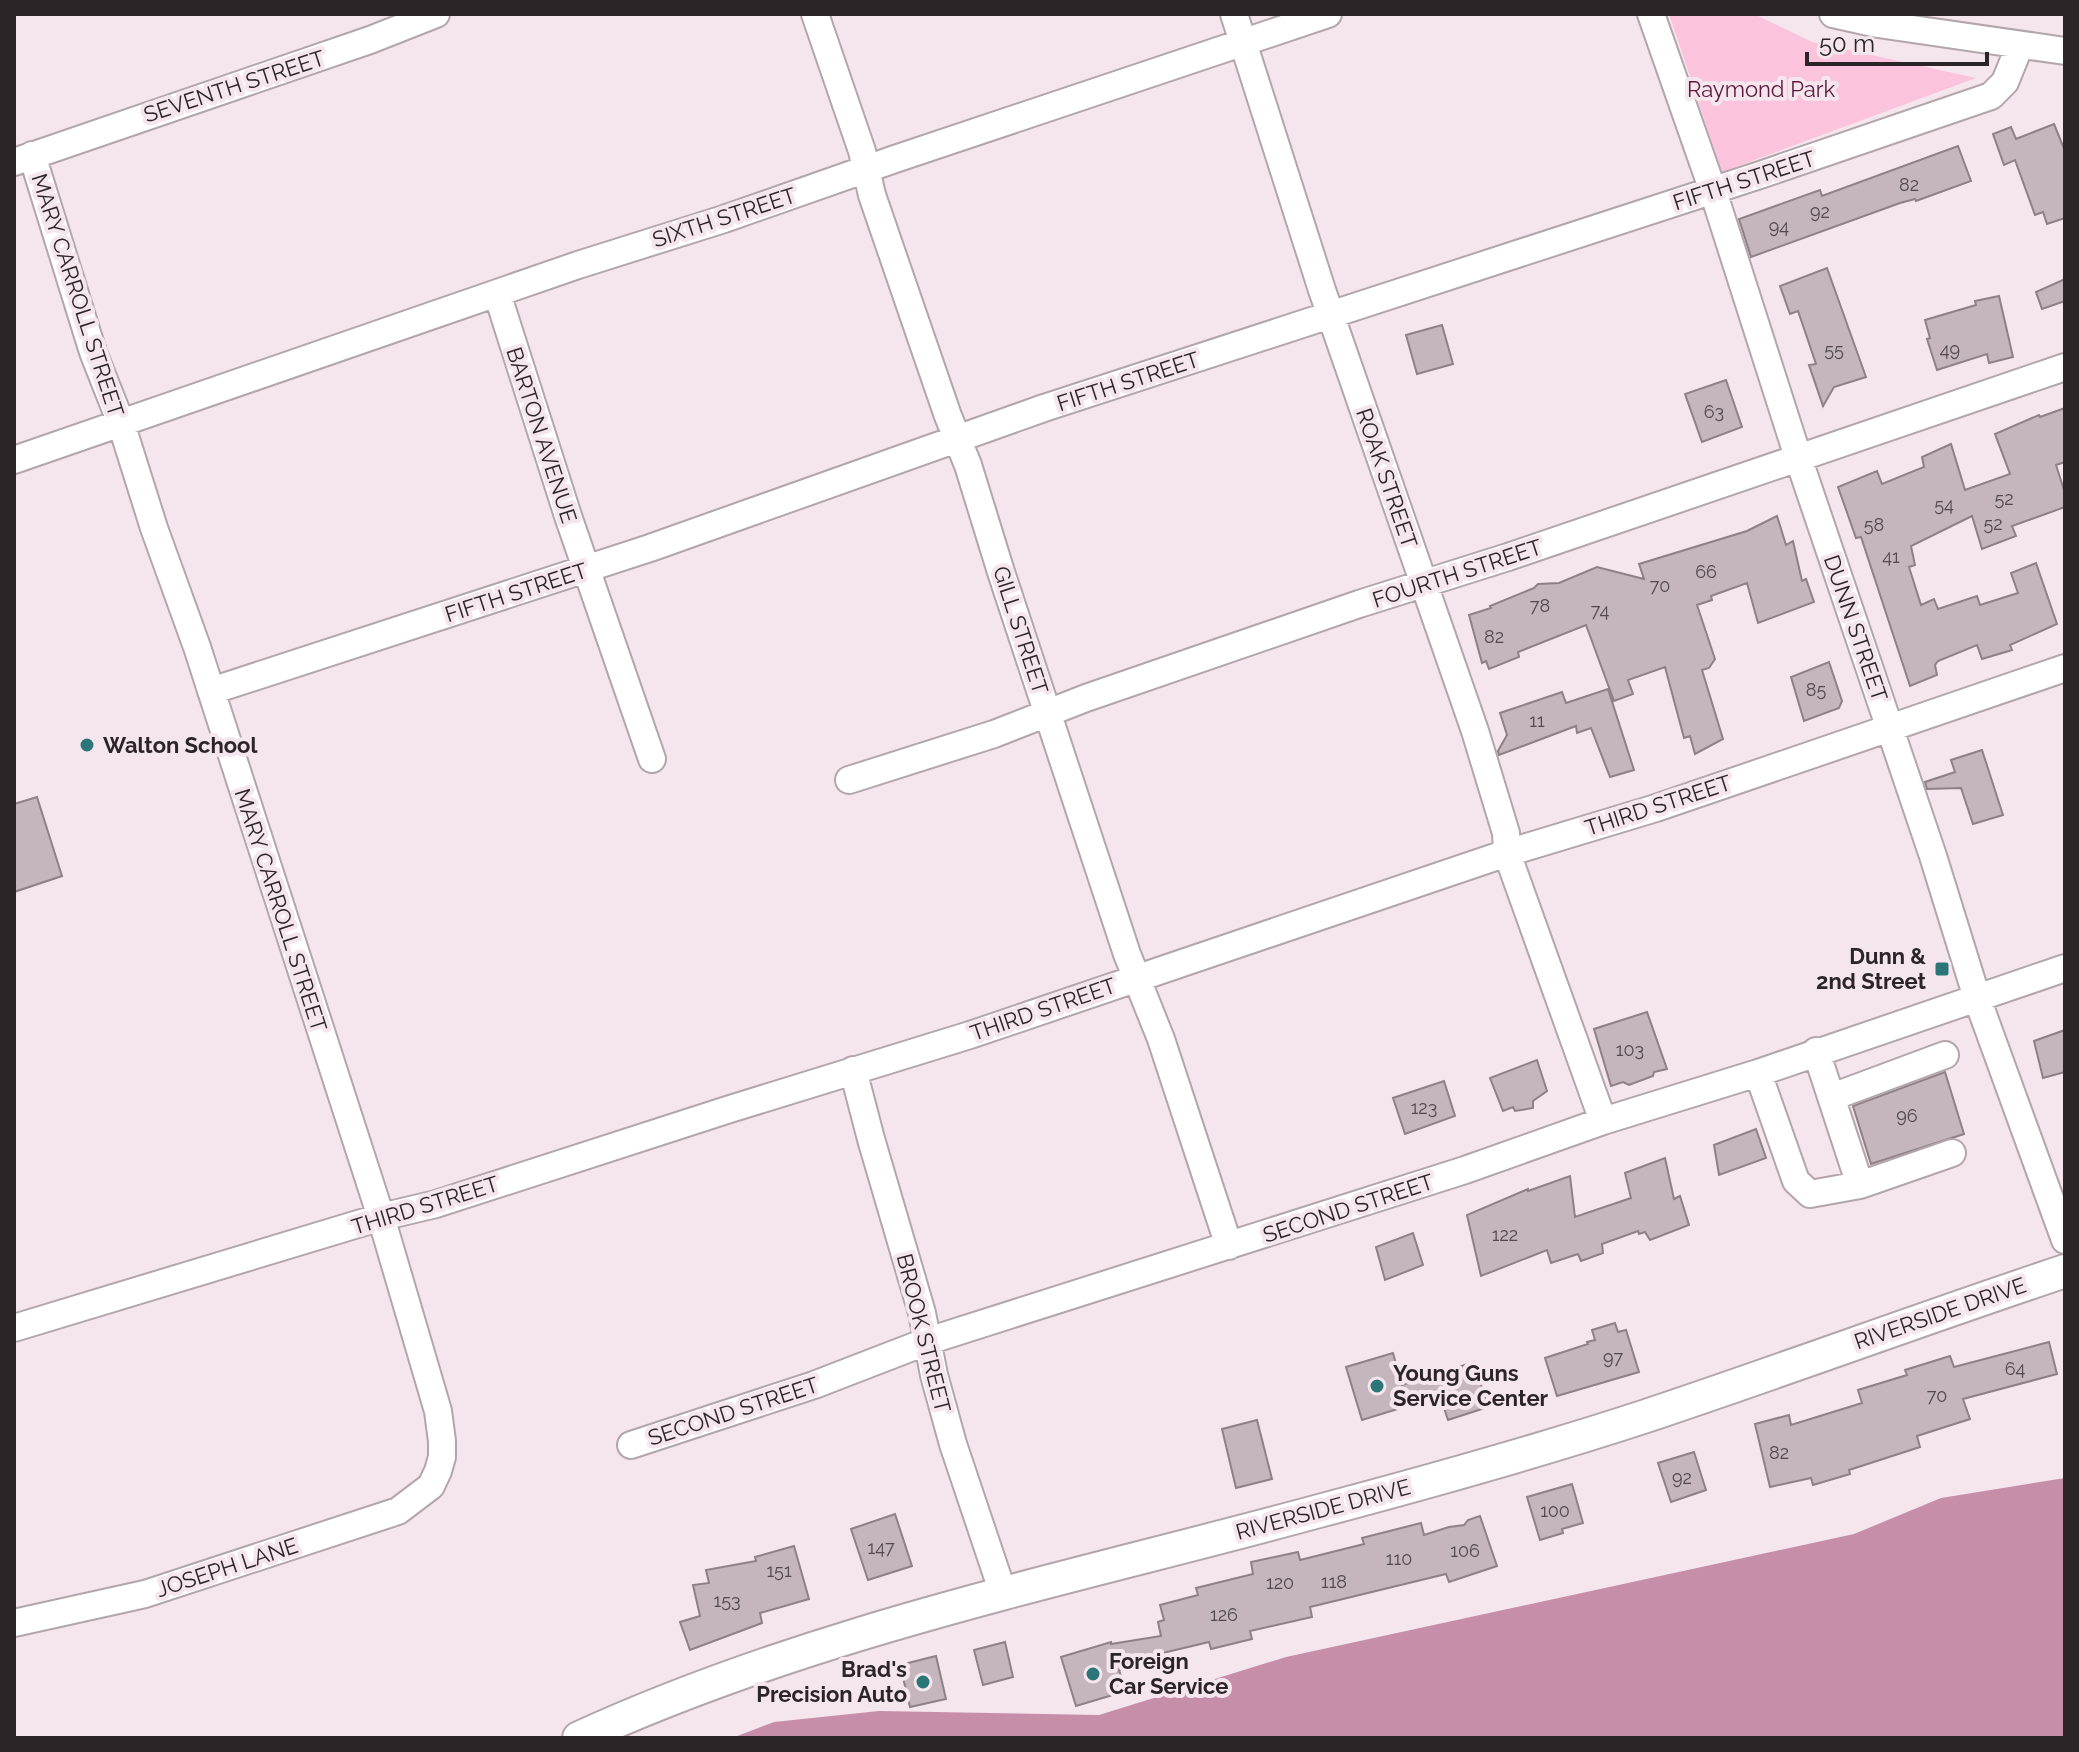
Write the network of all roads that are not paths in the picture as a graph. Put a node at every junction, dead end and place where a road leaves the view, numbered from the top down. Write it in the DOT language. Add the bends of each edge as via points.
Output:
graph roads {
  1 [pos="436,14"];
  2 [pos="815,14"];
  3 [pos="1234,14"];
  4 [pos="1328,14"];
  5 [pos="1651,14"];
  6 [pos="1833,14"];
  7 [pos="1244,43"];
  8 [pos="2020,45"];
  9 [pos="2065,51"];
  10 [pos="23,158"];
  11 [pos="866,169"];
  12 [pos="1713,191"];
  13 [pos="497,293"];
  14 [pos="1331,315"];
  15 [pos="2065,367"];
  16 [pos="121,423"];
  17 [pos="957,439"];
  18 [pos="1798,457"];
  19 [pos="14,460"];
  20 [pos="586,569"];
  21 [pos="1424,584"];
  22 [pos="2065,668"];
  23 [pos="211,691"];
  24 [pos="1048,713"];
  25 [pos="1890,727"];
  26 [pos="652,759"];
  27 [pos="849,780"];
  28 [pos="1507,853"];
  29 [pos="2065,968"];
  30 [pos="1138,977"];
  31 [pos="1977,998"];
  32 [pos="1816,1051"];
  33 [pos="1945,1055"];
  34 [pos="853,1070"];
  35 [pos="1758,1073"];
  36 [pos="1832,1097"];
  37 [pos="1603,1121"];
  38 [pos="1952,1153"];
  39 [pos="1860,1185"];
  40 [pos="381,1217"];
  41 [pos="2065,1240"];
  42 [pos="1229,1246"];
  43 [pos="2065,1271"];
  44 [pos="14,1328"];
  45 [pos="928,1341"];
  46 [pos="631,1445"];
  47 [pos="431,1486"];
  48 [pos="1003,1593"];
  49 [pos="14,1623"];
  50 [pos="579,1738"];
  1 -- 10 [label="street, SEVENTH STREET"];
  2 -- 11 [label="street, GILL STREET"];
  3 -- 7 [label="street, ROAK STREET"];
  4 -- 7 [label="street, SIXTH STREET"];
  5 -- 12 [label="street, DUNN STREET"];
  6 -- 8 [label="street"];
  7 -- 11 [label="street, SIXTH STREET"];
  7 -- 14 [label="street, ROAK STREET"];
  8 -- 9 [label="street"];
  8 -- 12 [label="street, FIFTH STREET" via="2005,82 1991,96"];
  10 -- 16 [label="street, MARY CARROLL STREET"];
  11 -- 13 [label="street, SIXTH STREET"];
  11 -- 17 [label="street, GILL STREET"];
  12 -- 14 [label="street, FIFTH STREET"];
  12 -- 18 [label="street, DUNN STREET"];
  13 -- 16 [label="street, SIXTH STREET"];
  13 -- 20 [label="street, BARTON AVENUE"];
  14 -- 17 [label="street, FIFTH STREET"];
  14 -- 21 [label="street, ROAK STREET"];
  15 -- 18 [label="street, FOURTH STREET"];
  16 -- 19 [label="street, SIXTH STREET"];
  16 -- 23 [label="street, MARY CARROLL STREET"];
  17 -- 20 [label="street, FIFTH STREET"];
  17 -- 24 [label="street, GILL STREET"];
  18 -- 21 [label="street, FOURTH STREET"];
  18 -- 25 [label="street, DUNN STREET"];
  20 -- 23 [label="street, FIFTH STREET"];
  20 -- 26 [label="street, BARTON AVENUE"];
  21 -- 24 [label="street, FOURTH STREET"];
  21 -- 28 [label="street, ROAK STREET" via="1475,731 1506,833"];
  22 -- 25 [label="street, THIRD STREET"];
  23 -- 40 [label="street, MARY CARROLL STREET"];
  24 -- 27 [label="street, FOURTH STREET"];
  24 -- 30 [label="street, GILL STREET"];
  25 -- 28 [label="street, THIRD STREET"];
  25 -- 31 [label="street, DUNN STREET"];
  28 -- 30 [label="street, THIRD STREET"];
  28 -- 37 [label="street, ROAK STREET"];
  29 -- 31 [label="street, SECOND STREET"];
  30 -- 34 [label="street, THIRD STREET"];
  30 -- 42 [label="street, GILL STREET"];
  31 -- 32 [label="street, SECOND STREET"];
  31 -- 41 [label="street, DUNN STREET"];
  32 -- 35 [label="street, SECOND STREET"];
  32 -- 36 [label="street"];
  33 -- 36 [label="street"];
  34 -- 40 [label="street, THIRD STREET"];
  34 -- 45 [label="street, BROOK STREET"];
  35 -- 37 [label="street, SECOND STREET"];
  35 -- 39 [label="street" via="1796,1181 1810,1194"];
  36 -- 39 [label="street"];
  37 -- 42 [label="street, SECOND STREET"];
  38 -- 39 [label="street"];
  40 -- 44 [label="street, THIRD STREET"];
  40 -- 47 [label="street, MARY CARROLL STREET" via="438,1411 442,1457"];
  42 -- 45 [label="street, SECOND STREET"];
  43 -- 48 [label="main road, RIVERSIDE DRIVE" via="1533,1451"];
  45 -- 46 [label="street, SECOND STREET"];
  45 -- 48 [label="street, BROOK STREET" via="953,1444"];
  47 -- 49 [label="street, JOSEPH LANE" via="398,1511 160,1590"];
  48 -- 50 [label="main road, RIVERSIDE DRIVE" via="750,1668"];
}
